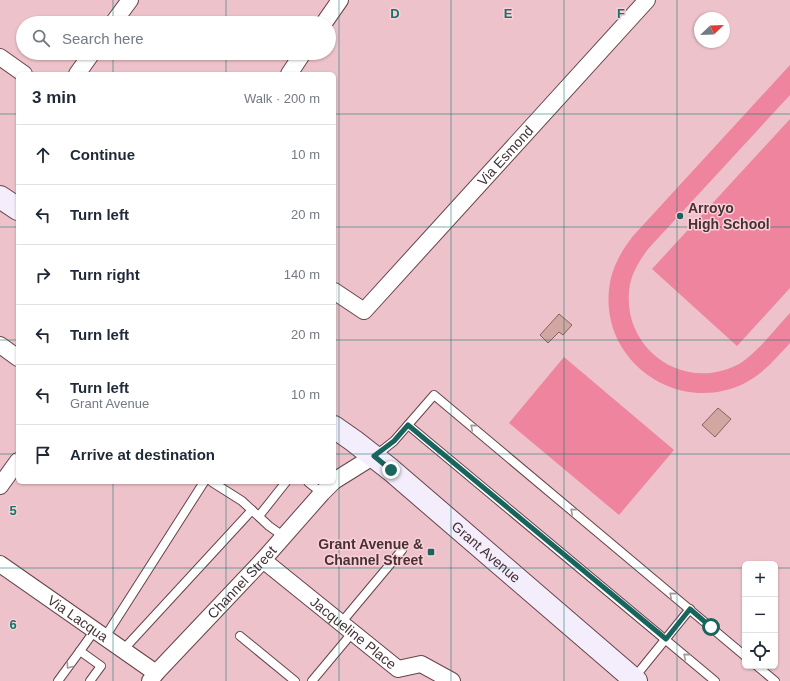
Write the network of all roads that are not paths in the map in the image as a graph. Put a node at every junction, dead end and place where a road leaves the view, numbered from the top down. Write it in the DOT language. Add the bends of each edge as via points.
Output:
graph roads {
  1 [pos="130,0"];
  2 [pos="340,0"];
  3 [pos="648,0"];
  4 [pos="118,16"];
  5 [pos="329,16"];
  6 [pos="0,57"];
  7 [pos="87,60"];
  8 [pos="298,60"];
  9 [pos="21,72"];
  10 [pos="78,72"];
  11 [pos="290,72"];
  12 [pos="0,197"];
  13 [pos="16,208"];
  14 [pos="336,291"];
  15 [pos="0,345"];
  16 [pos="16,357"];
  17 [pos="408,425"];
  18 [pos="336,428"];
  19 [pos="374,456"];
  20 [pos="16,464"];
  21 [pos="336,481"];
  22 [pos="203,484"];
  23 [pos="215,484"];
  24 [pos="284,484"];
  25 [pos="330,485"];
  26 [pos="0,486"];
  27 [pos="256,513"];
  28 [pos="283,536"];
  29 [pos="402,550"];
  30 [pos="264,560"];
  31 [pos="0,564"];
  32 [pos="690,609"];
  33 [pos="347,628"];
  34 [pos="100,634"];
  35 [pos="240,636"];
  36 [pos="666,639"];
  37 [pos="123,650"];
  38 [pos="80,651"];
  39 [pos="742,653"];
  40 [pos="761,669"];
  41 [pos="153,677"];
  42 [pos="634,680"];
  43 [pos="58,681"];
  44 [pos="90,681"];
  45 [pos="295,681"];
  46 [pos="312,681"];
  47 [pos="452,681"];
  48 [pos="715,681"];
  49 [pos="775,681"];
  1 -- 4 [label="street"];
  2 -- 5 [label="street"];
  3 -- 14 [label="street, Via Esmond" via="364,311"];
  6 -- 9 [label="street"];
  7 -- 10 [label="street"];
  8 -- 11 [label="street"];
  12 -- 13 [label="main road"];
  15 -- 16 [label="street"];
  17 -- 19 [label="lane" via="394,441"];
  32 -- 17 [label="lane, one-way" via="434,395"];
  17 -- 36 [label="lane"];
  18 -- 19 [label="main road, Grant Avenue"];
  19 -- 21 [label="street, Channel Street"];
  19 -- 42 [label="main road, Grant Avenue"];
  20 -- 26 [label="street"];
  22 -- 34 [label="lane"];
  23 -- 27 [label="lane"];
  24 -- 27 [label="lane"];
  25 -- 28 [label="street, Channel Street"];
  27 -- 28 [label="lane"];
  27 -- 37 [label="lane"];
  28 -- 30 [label="street, Channel Street"];
  29 -- 33 [label="lane"];
  30 -- 33 [label="street, Jacqueline Place"];
  30 -- 41 [label="street, Channel Street"];
  31 -- 34 [label="street, Via Lacqua"];
  32 -- 36 [label="lane"];
  32 -- 39 [label="lane"];
  33 -- 46 [label="lane"];
  33 -- 47 [label="street, Jacqueline Place" via="398,669 421,664"];
  34 -- 37 [label="street, Via Lacqua"];
  34 -- 38 [label="lane"];
  35 -- 45 [label="lane"];
  36 -- 42 [label="lane"];
  48 -- 36 [label="lane, one-way"];
  37 -- 41 [label="street, Via Lacqua"];
  38 -- 43 [label="lane, one-way"];
  38 -- 44 [label="lane" via="101,666"];
  40 -- 49 [label="lane"];
}
